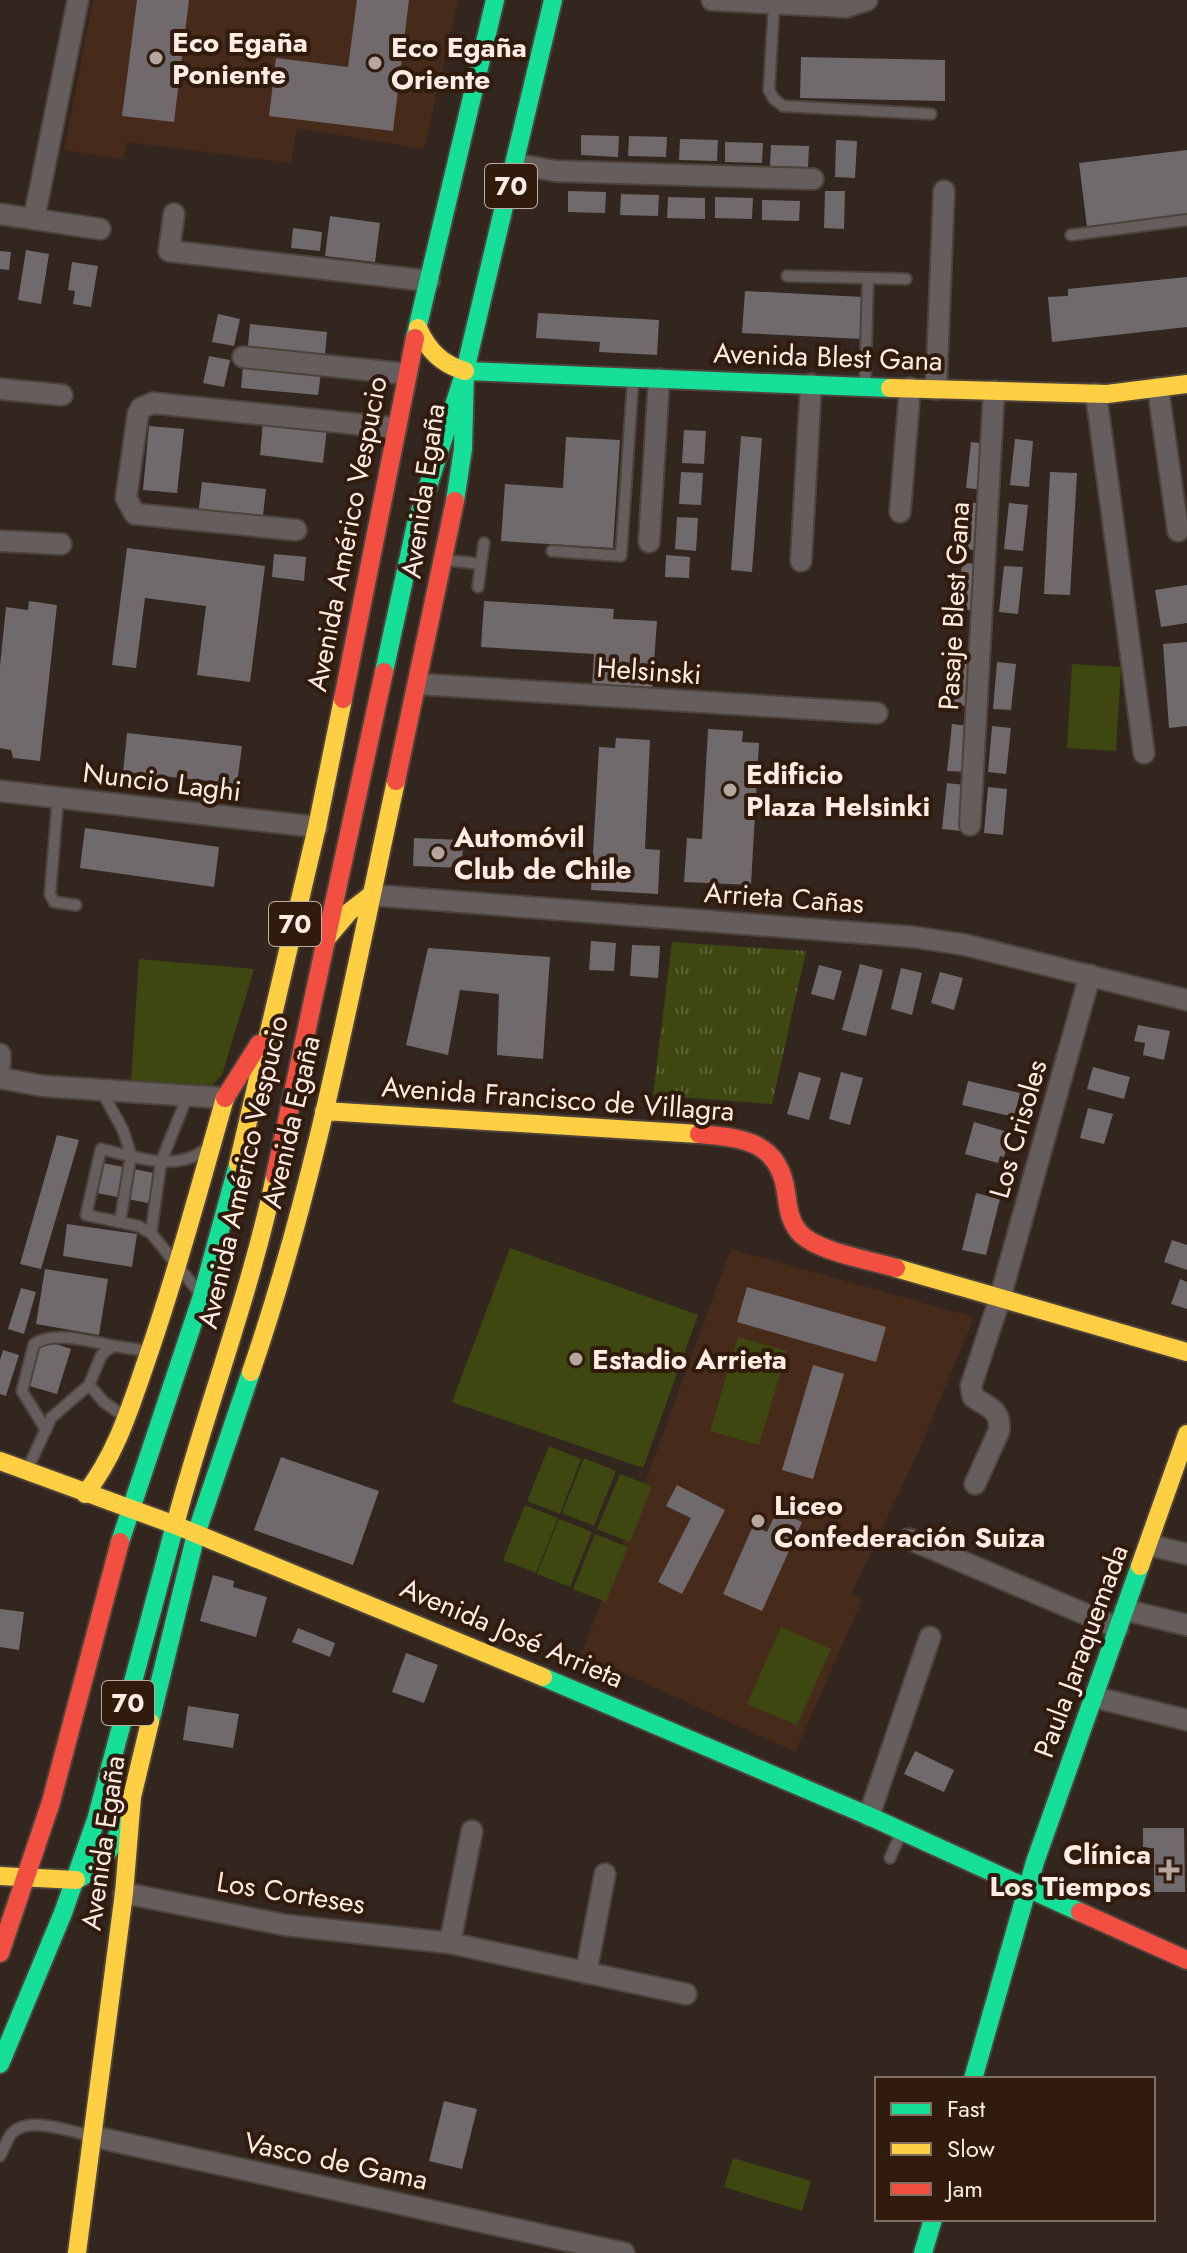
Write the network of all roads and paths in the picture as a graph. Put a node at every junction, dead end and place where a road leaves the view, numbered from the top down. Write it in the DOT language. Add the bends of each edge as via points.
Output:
graph roads {
  1 [pos="78,0"];
  2 [pos="495,0"];
  3 [pos="553,0"];
  4 [pos="712,0"];
  5 [pos="867,0"];
  6 [pos="774,4"];
  7 [pos="931,114"];
  8 [pos="516,164"];
  9 [pos="813,179"];
  10 [pos="944,191"];
  11 [pos="0,214"];
  12 [pos="174,214"];
  13 [pos="34,219"];
  14 [pos="1187,220"];
  15 [pos="100,229"];
  16 [pos="1071,235"];
  17 [pos="787,276"];
  18 [pos="868,278"];
  19 [pos="906,279"];
  20 [pos="429,281"];
  21 [pos="418,328"];
  22 [pos="243,357"];
  23 [pos="465,371"];
  24 [pos="407,374"];
  25 [pos="633,378"];
  26 [pos="659,379"];
  27 [pos="811,384"];
  28 [pos="1187,384"];
  29 [pos="865,386"];
  30 [pos="910,388"];
  31 [pos="1158,388"];
  32 [pos="0,389"];
  33 [pos="936,389"];
  34 [pos="994,391"];
  35 [pos="1096,394"];
  36 [pos="62,395"];
  37 [pos="396,428"];
  38 [pos="900,512"];
  39 [pos="296,530"];
  40 [pos="1178,531"];
  41 [pos="0,541"];
  42 [pos="649,542"];
  43 [pos="484,543"];
  44 [pos="61,544"];
  45 [pos="552,551"];
  46 [pos="444,560"];
  47 [pos="801,561"];
  48 [pos="481,564"];
  49 [pos="478,587"];
  50 [pos="418,684"];
  51 [pos="877,713"];
  52 [pos="1144,753"];
  53 [pos="0,791"];
  54 [pos="58,798"];
  55 [pos="970,825"];
  56 [pos="317,827"];
  57 [pos="371,895"];
  58 [pos="76,905"];
  59 [pos="325,940"];
  60 [pos="1090,975"];
  61 [pos="1187,1000"];
  62 [pos="273,1023"];
  63 [pos="0,1054"];
  64 [pos="0,1064"];
  65 [pos="0,1078"];
  66 [pos="101,1090"];
  67 [pos="187,1097"];
  68 [pos="225,1098"];
  69 [pos="324,1111"];
  70 [pos="211,1145"];
  71 [pos="131,1155"];
  72 [pos="161,1162"];
  73 [pos="120,1222"];
  74 [pos="151,1233"];
  75 [pos="179,1266"];
  76 [pos="202,1296"];
  77 [pos="1000,1298"];
  78 [pos="114,1346"];
  79 [pos="150,1351"];
  80 [pos="1187,1352"];
  81 [pos="89,1385"];
  82 [pos="126,1418"];
  83 [pos="46,1430"];
  84 [pos="1187,1434"];
  85 [pos="0,1461"];
  86 [pos="26,1472"];
  87 [pos="975,1484"];
  88 [pos="85,1494"];
  89 [pos="131,1510"];
  90 [pos="175,1525"];
  91 [pos="196,1534"];
  92 [pos="909,1539"];
  93 [pos="1149,1545"];
  94 [pos="1187,1554"];
  95 [pos="1122,1619"];
  96 [pos="1187,1625"];
  97 [pos="930,1637"];
  98 [pos="1094,1697"];
  99 [pos="1187,1720"];
  100 [pos="132,1797"];
  101 [pos="869,1816"];
  102 [pos="472,1831"];
  103 [pos="902,1831"];
  104 [pos="890,1858"];
  105 [pos="605,1874"];
  106 [pos="0,1876"];
  107 [pos="27,1878"];
  108 [pos="76,1880"];
  109 [pos="1027,1888"];
  110 [pos="124,1893"];
  111 [pos="450,1943"];
  112 [pos="0,1953"];
  113 [pos="1187,1960"];
  114 [pos="586,1973"];
  115 [pos="686,1994"];
  116 [pos="0,2064"];
  117 [pos="974,2077"];
  118 [pos="91,2136"];
  119 [pos="0,2156"];
  120 [pos="932,2221"];
  121 [pos="77,2253"];
  122 [pos="624,2253"];
  123 [pos="923,2253"];
  1 -- 13 [label="street"];
  2 -- 20 [label="main road, 70"];
  3 -- 8 [label="main road, Avenida Egaña / 70"];
  4 -- 6 [label="street"];
  5 -- 6 [label="street" via="846,7"];
  6 -- 7 [label="lane" via="769,90 783,106"];
  8 -- 9 [label="street" via="555,171"];
  8 -- 23 [label="main road, Avenida Egaña / 70"];
  10 -- 33 [label="street"];
  11 -- 13 [label="street"];
  12 -- 20 [label="street" via="169,251"];
  13 -- 15 [label="street"];
  14 -- 16 [label="lane"];
  17 -- 18 [label="lane"];
  18 -- 19 [label="lane"];
  18 -- 29 [label="lane"];
  20 -- 21 [label="main road, 70"];
  21 -- 23 [label="main road" via="435,357"];
  21 -- 24 [label="main road, Avenida Américo Vespucio / 70"];
  22 -- 24 [label="street"];
  23 -- 25 [label="main road, Avenida Blest Gana"];
  23 -- 46 [label="main road, Avenida Egaña" via="463,449"];
  23 -- 59 [label="main road, Avenida Américo Vespucio / 70" via="416,524"];
  24 -- 37 [label="main road, Avenida Américo Vespucio / 70"];
  25 -- 26 [label="main road, Avenida Blest Gana"];
  25 -- 45 [label="lane" via="621,556"];
  26 -- 27 [label="main road, Avenida Blest Gana"];
  26 -- 42 [label="street"];
  27 -- 29 [label="main road, Avenida Blest Gana"];
  27 -- 47 [label="street"];
  28 -- 31 [label="main road, Avenida Blest Gana"];
  29 -- 30 [label="main road, Avenida Blest Gana"];
  30 -- 33 [label="main road, Avenida Blest Gana"];
  30 -- 38 [label="street, Pasaje Blest Gana"];
  31 -- 35 [label="main road, Avenida Blest Gana"];
  31 -- 40 [label="street"];
  32 -- 36 [label="street"];
  33 -- 34 [label="main road, Avenida Blest Gana"];
  34 -- 35 [label="main road, Avenida Blest Gana"];
  34 -- 55 [label="street, Pasaje Blest Gana"];
  35 -- 52 [label="street"];
  37 -- 39 [label="street" via="153,403 141,408 126,498 135,514"];
  37 -- 56 [label="main road, Avenida Américo Vespucio / 70"];
  41 -- 44 [label="street"];
  43 -- 48 [label="lane"];
  46 -- 48 [label="lane"];
  46 -- 50 [label="main road, Avenida Egaña"];
  48 -- 49 [label="lane"];
  50 -- 51 [label="street, Helsinski"];
  50 -- 57 [label="main road, Avenida Egaña"];
  53 -- 54 [label="street, Nuncio Laghi"];
  54 -- 56 [label="street, Nuncio Laghi"];
  54 -- 58 [label="lane" via="50,894 54,902"];
  56 -- 62 [label="main road, Avenida Américo Vespucio / 70"];
  57 -- 59 [label="main road"];
  57 -- 60 [label="street, Arrieta Cañas" via="914,937"];
  57 -- 69 [label="main road, Avenida Egaña"];
  59 -- 90 [label="main road, Avenida Américo Vespucio / 70" via="265,1223"];
  60 -- 61 [label="street, Arrieta Cañas"];
  60 -- 77 [label="street, Los Crisoles"];
  62 -- 68 [label="main road, Avenida Américo Vespucio"];
  62 -- 76 [label="main road, Avenida Américo Vespucio / 70"];
  63 -- 64 [label="street"];
  65 -- 66 [label="street"];
  66 -- 67 [label="street"];
  66 -- 71 [label="lane"];
  67 -- 68 [label="street"];
  67 -- 72 [label="lane"];
  68 -- 70 [label="main road, Avenida Américo Vespucio"];
  69 -- 77 [label="main road, Avenida Francisco de Villagra" via="690,1133 747,1142 777,1160 791,1221 804,1239"];
  69 -- 91 [label="main road, Avenida Egaña" via="275,1299"];
  70 -- 72 [label="lane" via="192,1159"];
  70 -- 75 [label="main road, Avenida Américo Vespucio"];
  71 -- 72 [label="lane"];
  71 -- 73 [label="lane"];
  71 -- 73 [label="lane" via="101,1149 86,1215"];
  72 -- 74 [label="lane"];
  73 -- 74 [label="lane"];
  74 -- 75 [label="lane"];
  75 -- 76 [label="lane"];
  75 -- 79 [label="main road, Avenida Américo Vespucio"];
  76 -- 89 [label="main road, Avenida Américo Vespucio / 70"];
  77 -- 80 [label="main road, Avenida Francisco de Villagra"];
  77 -- 87 [label="street, Los Crisoles" via="971,1386 973,1397 996,1411 1000,1423"];
  78 -- 79 [label="lane"];
  78 -- 81 [label="lane" via="101,1356"];
  78 -- 83 [label="lane" via="62,1338 34,1344 22,1391"];
  79 -- 82 [label="main road, Avenida Américo Vespucio"];
  81 -- 82 [label="lane"];
  81 -- 83 [label="lane" via="51,1418"];
  82 -- 88 [label="main road, Avenida Américo Vespucio" via="107,1464"];
  83 -- 86 [label="lane"];
  84 -- 93 [label="main road, Paula Jaraquemada"];
  85 -- 86 [label="main road, Avenida José Arrieta"];
  86 -- 88 [label="main road, Avenida José Arrieta"];
  88 -- 89 [label="main road, Avenida José Arrieta"];
  89 -- 90 [label="main road, Avenida José Arrieta"];
  89 -- 107 [label="main road, Avenida Américo Vespucio / 70"];
  90 -- 91 [label="main road, Avenida José Arrieta"];
  90 -- 108 [label="main road, Avenida Américo Vespucio / 70" via="109,1777"];
  91 -- 100 [label="main road, Avenida Egaña"];
  91 -- 101 [label="main road, Avenida José Arrieta"];
  92 -- 95 [label="street"];
  93 -- 94 [label="street"];
  93 -- 95 [label="main road, Paula Jaraquemada"];
  95 -- 96 [label="street"];
  95 -- 98 [label="main road, Paula Jaraquemada"];
  97 -- 101 [label="street"];
  98 -- 99 [label="street"];
  98 -- 109 [label="main road, Paula Jaraquemada"];
  100 -- 108 [label="main road" via="108,1853"];
  100 -- 110 [label="main road, Avenida Egaña"];
  101 -- 103 [label="main road, Avenida José Arrieta"];
  102 -- 111 [label="street"];
  103 -- 104 [label="lane"];
  103 -- 109 [label="main road, Avenida José Arrieta"];
  105 -- 114 [label="street"];
  106 -- 107 [label="main road"];
  107 -- 108 [label="main road"];
  107 -- 112 [label="main road, Avenida Américo Vespucio / 70"];
  108 -- 116 [label="main road, Avenida Américo Vespucio / 70"];
  109 -- 113 [label="main road, Avenida José Arrieta"];
  109 -- 117 [label="main road, Paula Jaraquemada"];
  110 -- 111 [label="street, Los Corteses" via="285,1925"];
  110 -- 118 [label="main road, Avenida Egaña"];
  111 -- 114 [label="street, Los Corteses"];
  114 -- 115 [label="street, Los Corteses"];
  118 -- 119 [label="lane, Vasco de Gama" via="21,2127"];
  118 -- 121 [label="main road, Avenida Egaña"];
  118 -- 122 [label="street, Vasco de Gama"];
  120 -- 123 [label="main road"];
}
